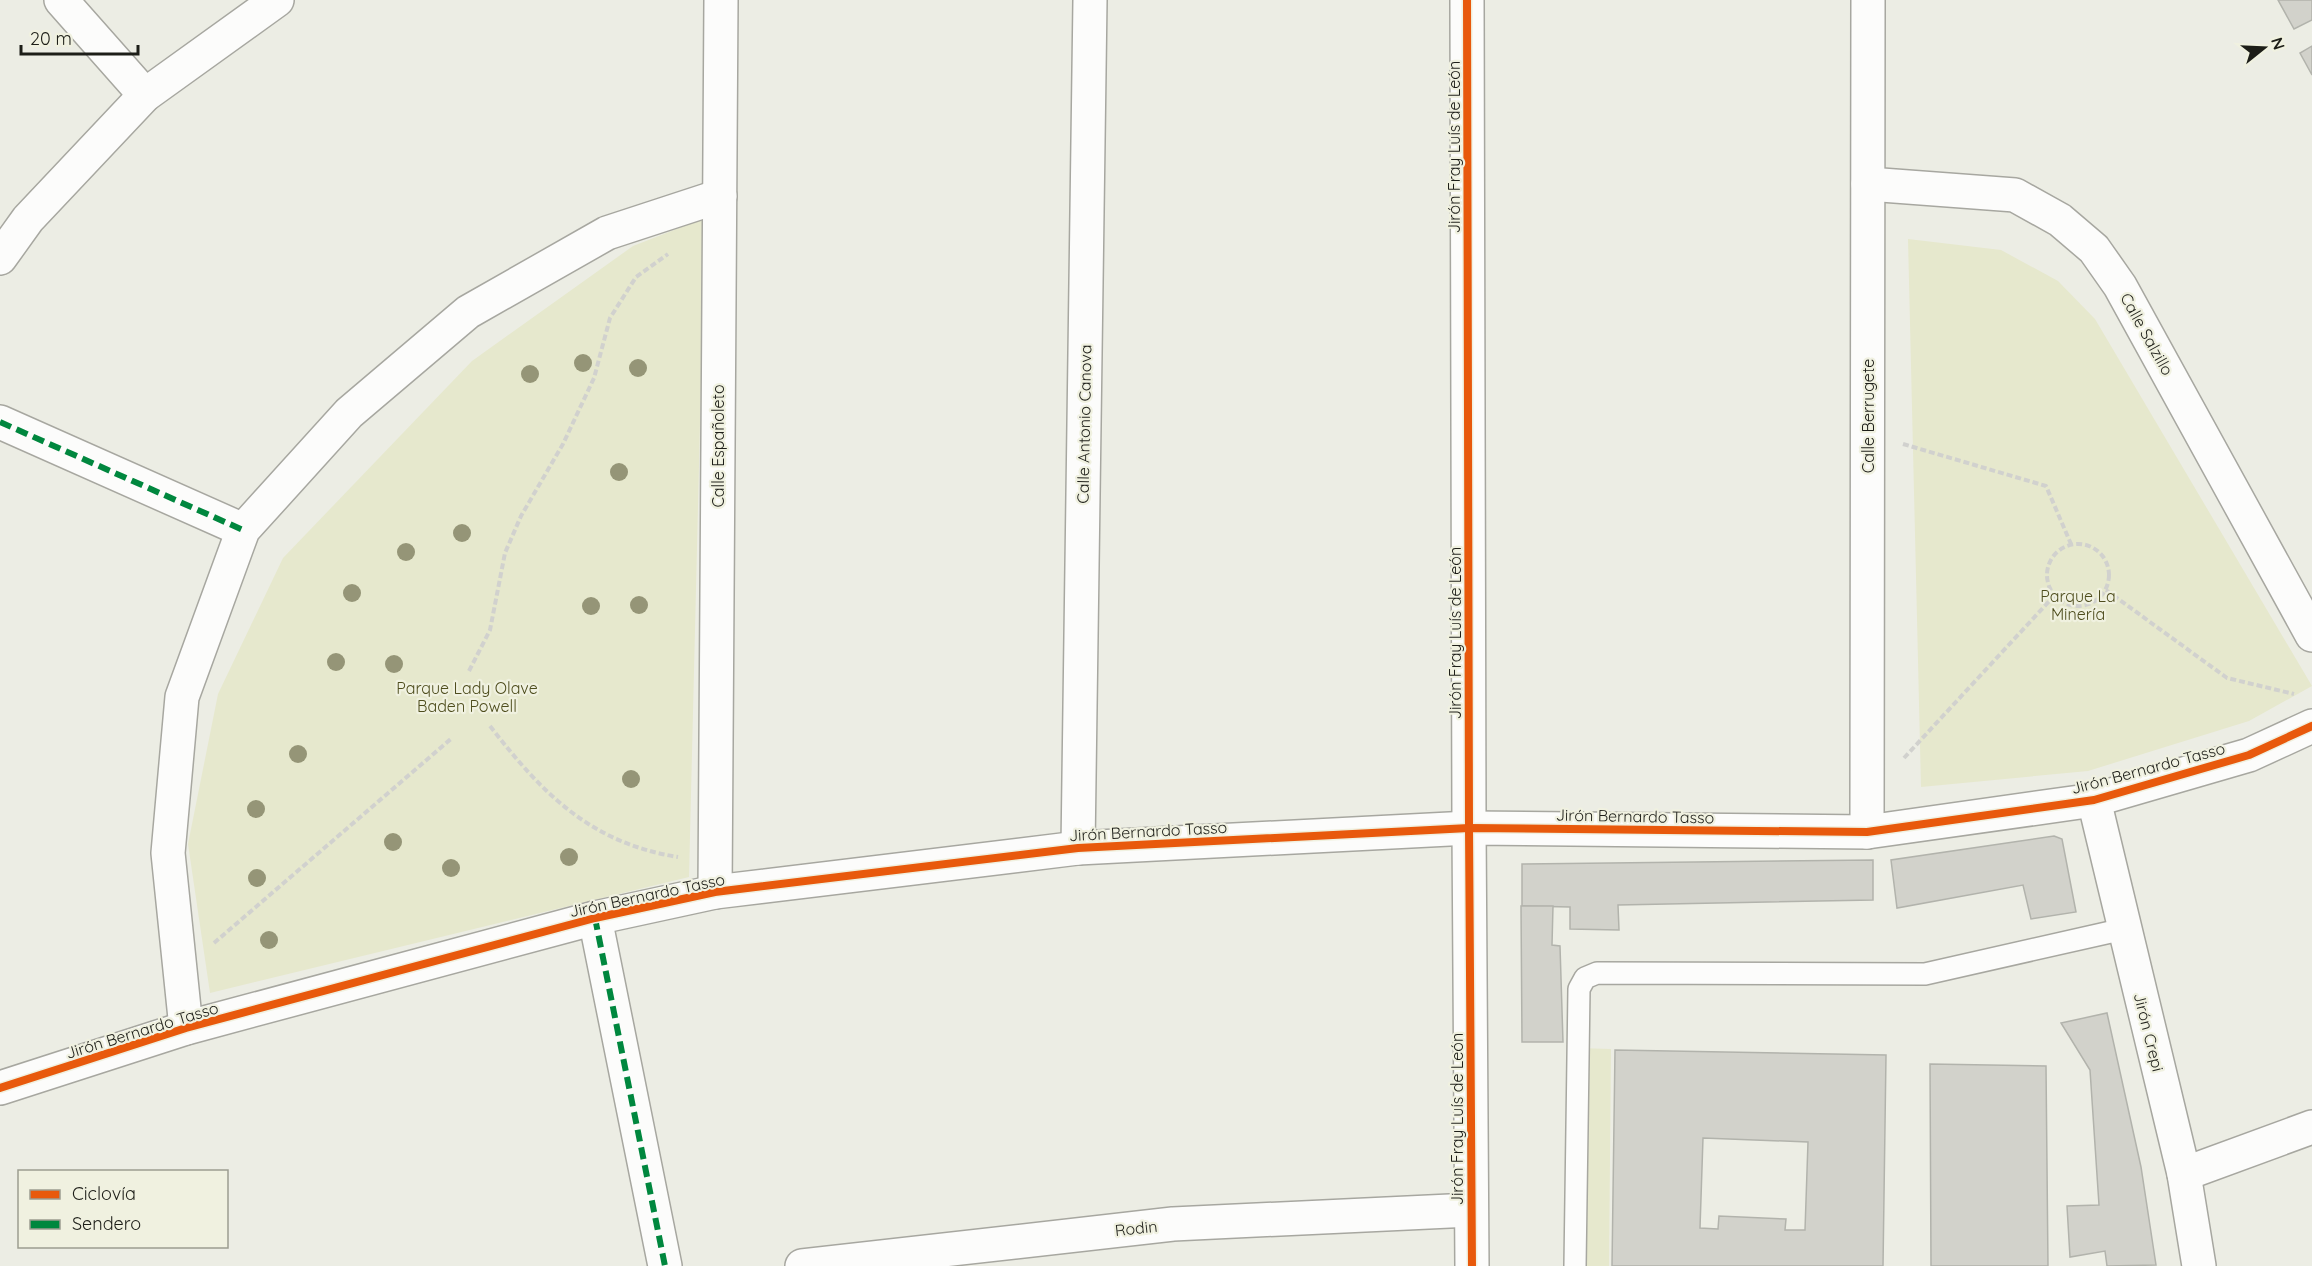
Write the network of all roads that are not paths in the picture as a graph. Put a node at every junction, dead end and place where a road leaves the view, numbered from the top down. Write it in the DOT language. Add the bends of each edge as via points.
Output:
graph roads {
  1 [pos="61,0"];
  2 [pos="277,0"];
  3 [pos="721,0"];
  4 [pos="1090,0"];
  5 [pos="1467,0"];
  6 [pos="1868,0"];
  7 [pos="145,94"];
  8 [pos="1868,184"];
  9 [pos="720,196"];
  10 [pos="0,258"];
  11 [pos="0,422"];
  12 [pos="243,530"];
  13 [pos="2312,635"];
  14 [pos="2312,726"];
  15 [pos="2094,800"];
  16 [pos="1469,828"];
  17 [pos="1867,832"];
  18 [pos="1078,848"];
  19 [pos="715,878"];
  20 [pos="596,918"];
  21 [pos="2124,929"];
  22 [pos="186,1028"];
  23 [pos="0,1088"];
  24 [pos="2312,1127"];
  25 [pos="2184,1174"];
  26 [pos="1472,1210"];
  27 [pos="665,1266"];
  28 [pos="802,1266"];
  29 [pos="1472,1266"];
  30 [pos="1575,1266"];
  31 [pos="2199,1266"];
  1 -- 7 [label="street"];
  2 -- 7 [label="street"];
  3 -- 9 [label="street, Calle Españoleto"];
  4 -- 18 [label="street, Calle Antonio Canova"];
  5 -- 16 [label="street, Jirón Fray Luís de León"];
  6 -- 8 [label="street, Calle Berrugete"];
  7 -- 10 [label="street" via="28,219"];
  8 -- 13 [label="street, Calle Salzillo" via="2015,195 2060,219 2094,249 2121,286"];
  8 -- 17 [label="street, Calle Berrugete"];
  9 -- 12 [label="street" via="608,233 468,312 349,413"];
  9 -- 19 [label="street, Calle Españoleto"];
  11 -- 12 [label="street"];
  12 -- 22 [label="street" via="182,697 168,853"];
  14 -- 15 [label="street, Jirón Bernardo Tasso" via="2249,755"];
  15 -- 17 [label="street, Jirón Bernardo Tasso"];
  15 -- 21 [label="street, Jirón Crepi"];
  16 -- 17 [label="street, Jirón Bernardo Tasso"];
  16 -- 18 [label="street, Jirón Bernardo Tasso"];
  16 -- 26 [label="street, Jirón Fray Luís de León"];
  18 -- 19 [label="street, Jirón Bernardo Tasso"];
  19 -- 20 [label="street, Jirón Bernardo Tasso"];
  20 -- 22 [label="street, Jirón Bernardo Tasso"];
  20 -- 27 [label="street"];
  21 -- 25 [label="street, Jirón Crepi"];
  21 -- 30 [label="lane" via="1925,974 1597,973 1585,978 1579,989"];
  22 -- 23 [label="street, Jirón Bernardo Tasso"];
  24 -- 25 [label="street"];
  25 -- 31 [label="street, Jirón Crepi"];
  26 -- 28 [label="street, Rodin" via="1173,1224"];
  26 -- 29 [label="street, Jirón Fray Luís de León"];
}
